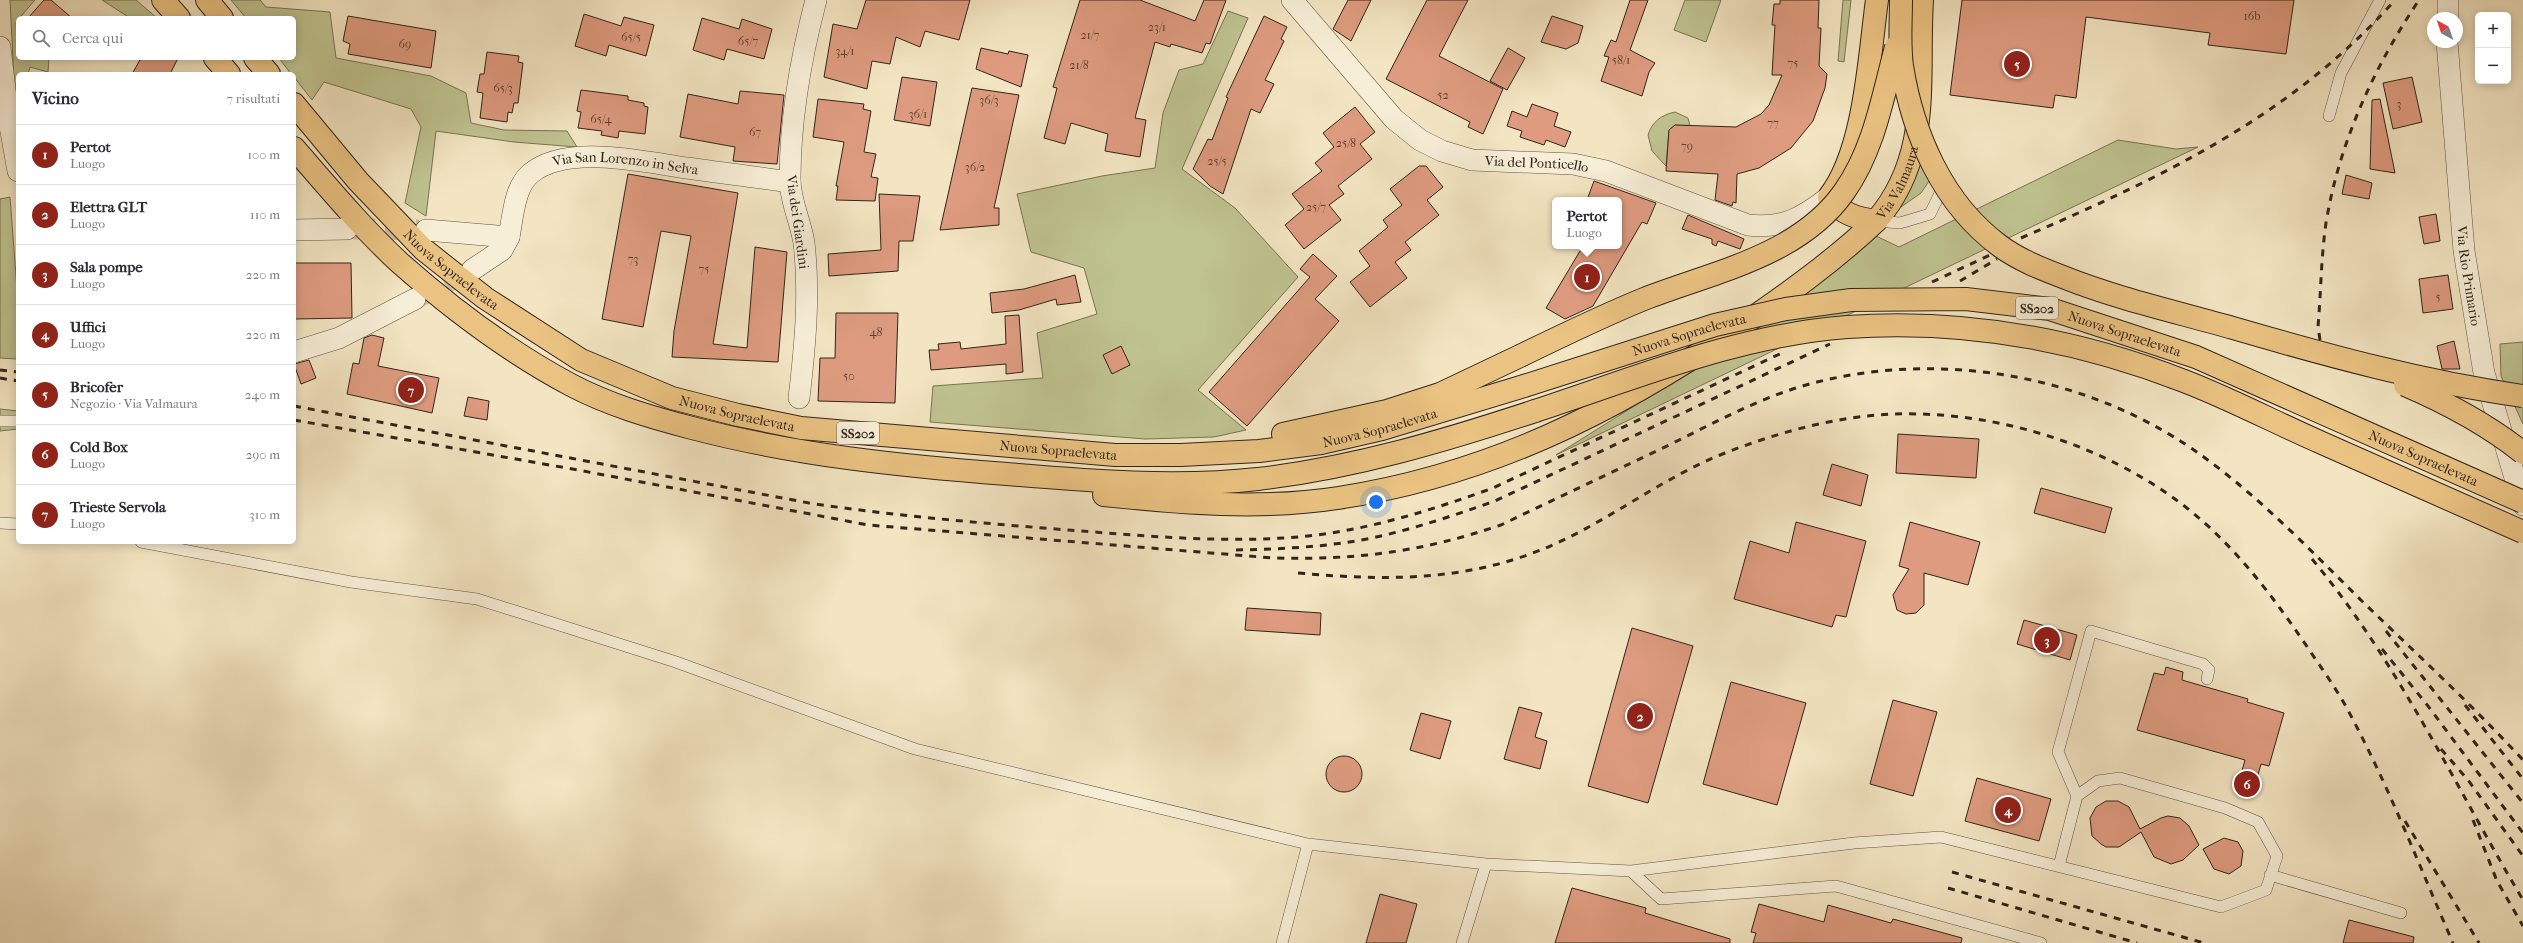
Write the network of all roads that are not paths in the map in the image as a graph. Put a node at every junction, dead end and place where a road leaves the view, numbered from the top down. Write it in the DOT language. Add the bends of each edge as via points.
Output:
graph roads {
  1 [pos="163,0"];
  2 [pos="207,0"];
  3 [pos="816,0"];
  4 [pos="1292,0"];
  5 [pos="1877,0"];
  6 [pos="1901,0"];
  7 [pos="1922,0"];
  8 [pos="2380,0"];
  9 [pos="2448,0"];
  10 [pos="2448,12"];
  11 [pos="177,16"];
  12 [pos="220,16"];
  13 [pos="1900,32"];
  14 [pos="0,47"];
  15 [pos="2447,48"];
  16 [pos="216,60"];
  17 [pos="258,60"];
  18 [pos="227,72"];
  19 [pos="267,72"];
  20 [pos="296,106"];
  21 [pos="2329,116"];
  22 [pos="1919,120"];
  23 [pos="296,150"];
  24 [pos="16,161"];
  25 [pos="790,182"];
  26 [pos="1829,197"];
  27 [pos="1876,221"];
  28 [pos="347,229"];
  29 [pos="296,230"];
  30 [pos="426,230"];
  31 [pos="509,237"];
  32 [pos="472,270"];
  33 [pos="415,299"];
  34 [pos="296,351"];
  35 [pos="2350,362"];
  36 [pos="2523,396"];
  37 [pos="799,398"];
  38 [pos="16,420"];
  39 [pos="0,421"];
  40 [pos="2523,453"];
  41 [pos="1181,455"];
  42 [pos="919,467"];
  43 [pos="2523,502"];
  44 [pos="2523,505"];
  45 [pos="0,523"];
  46 [pos="16,524"];
  47 [pos="2523,532"];
  48 [pos="152,544"];
  49 [pos="2207,679"];
  50 [pos="2076,796"];
  51 [pos="1308,844"];
  52 [pos="1486,864"];
  53 [pos="2059,866"];
  54 [pos="1631,870"];
  55 [pos="2270,875"];
  56 [pos="2400,913"];
  57 [pos="1282,943"];
  58 [pos="1462,943"];
  59 [pos="2041,943"];
  1 -- 11 [label="main road"];
  2 -- 12 [label="main road"];
  3 -- 25 [label="street, Via dei Giardini" via="796,106"];
  4 -- 26 [label="street, Via del Ponticello" via="1394,119 1420,140 1442,151 1472,160 1573,164 1606,171 1748,225 1766,227 1787,223 1808,213"];
  5 -- 26 [label="main road" via="1858,126 1845,170"];
  6 -- 13 [label="main road, bridge"];
  7 -- 22 [label="main road, Via Valmaura"];
  8 -- 21 [label="lane" via="2341,73"];
  9 -- 10 [label="street"];
  13 -- 35 [label="main road, bridge" via="1902,65 1916,129 1930,160 1949,193 1974,222 2001,247 2034,266 2091,288"];
  13 -- 41 [label="main road, bridge" via="1868,148 1845,191 1829,211 1767,253 1601,316 1440,394 1386,411"];
  14 -- 24 [label="street"];
  15 -- 44 [label="street, Via Rio Primario" via="2464,251 2484,373"];
  16 -- 18 [label="main road"];
  17 -- 19 [label="main road"];
  20 -- 41 [label="main road, Nuova Sopraelevata / SS202" via="358,180 423,249 485,298 581,360 672,398 801,428 1115,454"];
  22 -- 27 [label="main road, Via Valmaura" via="1916,142 1903,179 1891,204"];
  22 -- 27 [label="lane" via="1944,165 1946,180 1940,197 1930,214 1920,218 1900,223"];
  23 -- 42 [label="main road, Nuova Sopraelevata / SS202" via="399,262 494,339 572,386 639,414 734,439 798,451"];
  25 -- 31 [label="street, Via San Lorenzo in Selva" via="605,157 571,158 547,164 529,174 518,192"];
  25 -- 37 [label="street, Via dei Giardini" via="804,242 807,305"];
  26 -- 27 [label="main road, Via Valmaura" via="1838,209 1850,216"];
  27 -- 42 [label="main road" via="1836,257 1761,312 1635,394 1546,438 1466,469 1405,486 1335,499 1270,503 1178,502 1004,485"];
  28 -- 29 [label="street"];
  30 -- 31 [label="street"];
  31 -- 32 [label="street, Via San Lorenzo in Selva" via="502,250"];
  33 -- 34 [label="street" via="339,338"];
  35 -- 36 [label="main road, bridge" via="2465,388"];
  35 -- 40 [label="main road, bridge" via="2444,401 2499,434"];
  38 -- 39 [label="lane"];
  41 -- 43 [label="main road, Nuova Sopraelevata / SS202, bridge" via="1260,451 1382,429 1715,324 1786,308 1851,300 1966,299 2050,309 2196,357"];
  42 -- 47 [label="main road, Nuova Sopraelevata / SS202, bridge" via="1115,482 1193,483 1257,479 1320,470 1390,455 1535,411 1660,369 1724,350 1794,334 1846,327 1962,327 2046,339 2125,360 2186,382"];
  45 -- 46 [label="lane"];
  48 -- 51 [label="lane" via="351,582 477,599 676,662 915,749"];
  49 -- 50 [label="lane" via="2208,670 2203,664 2091,631 2058,752"];
  50 -- 53 [label="lane"];
  50 -- 55 [label="lane" via="2098,780 2120,778 2225,808 2258,822 2276,856"];
  51 -- 52 [label="lane"];
  51 -- 57 [label="lane"];
  52 -- 54 [label="lane"];
  52 -- 58 [label="lane"];
  53 -- 54 [label="lane" via="1941,837 1854,843"];
  53 -- 55 [label="lane" via="2221,906 2266,890"];
  54 -- 59 [label="lane" via="1661,899 1836,886"];
  55 -- 56 [label="lane"];
}
